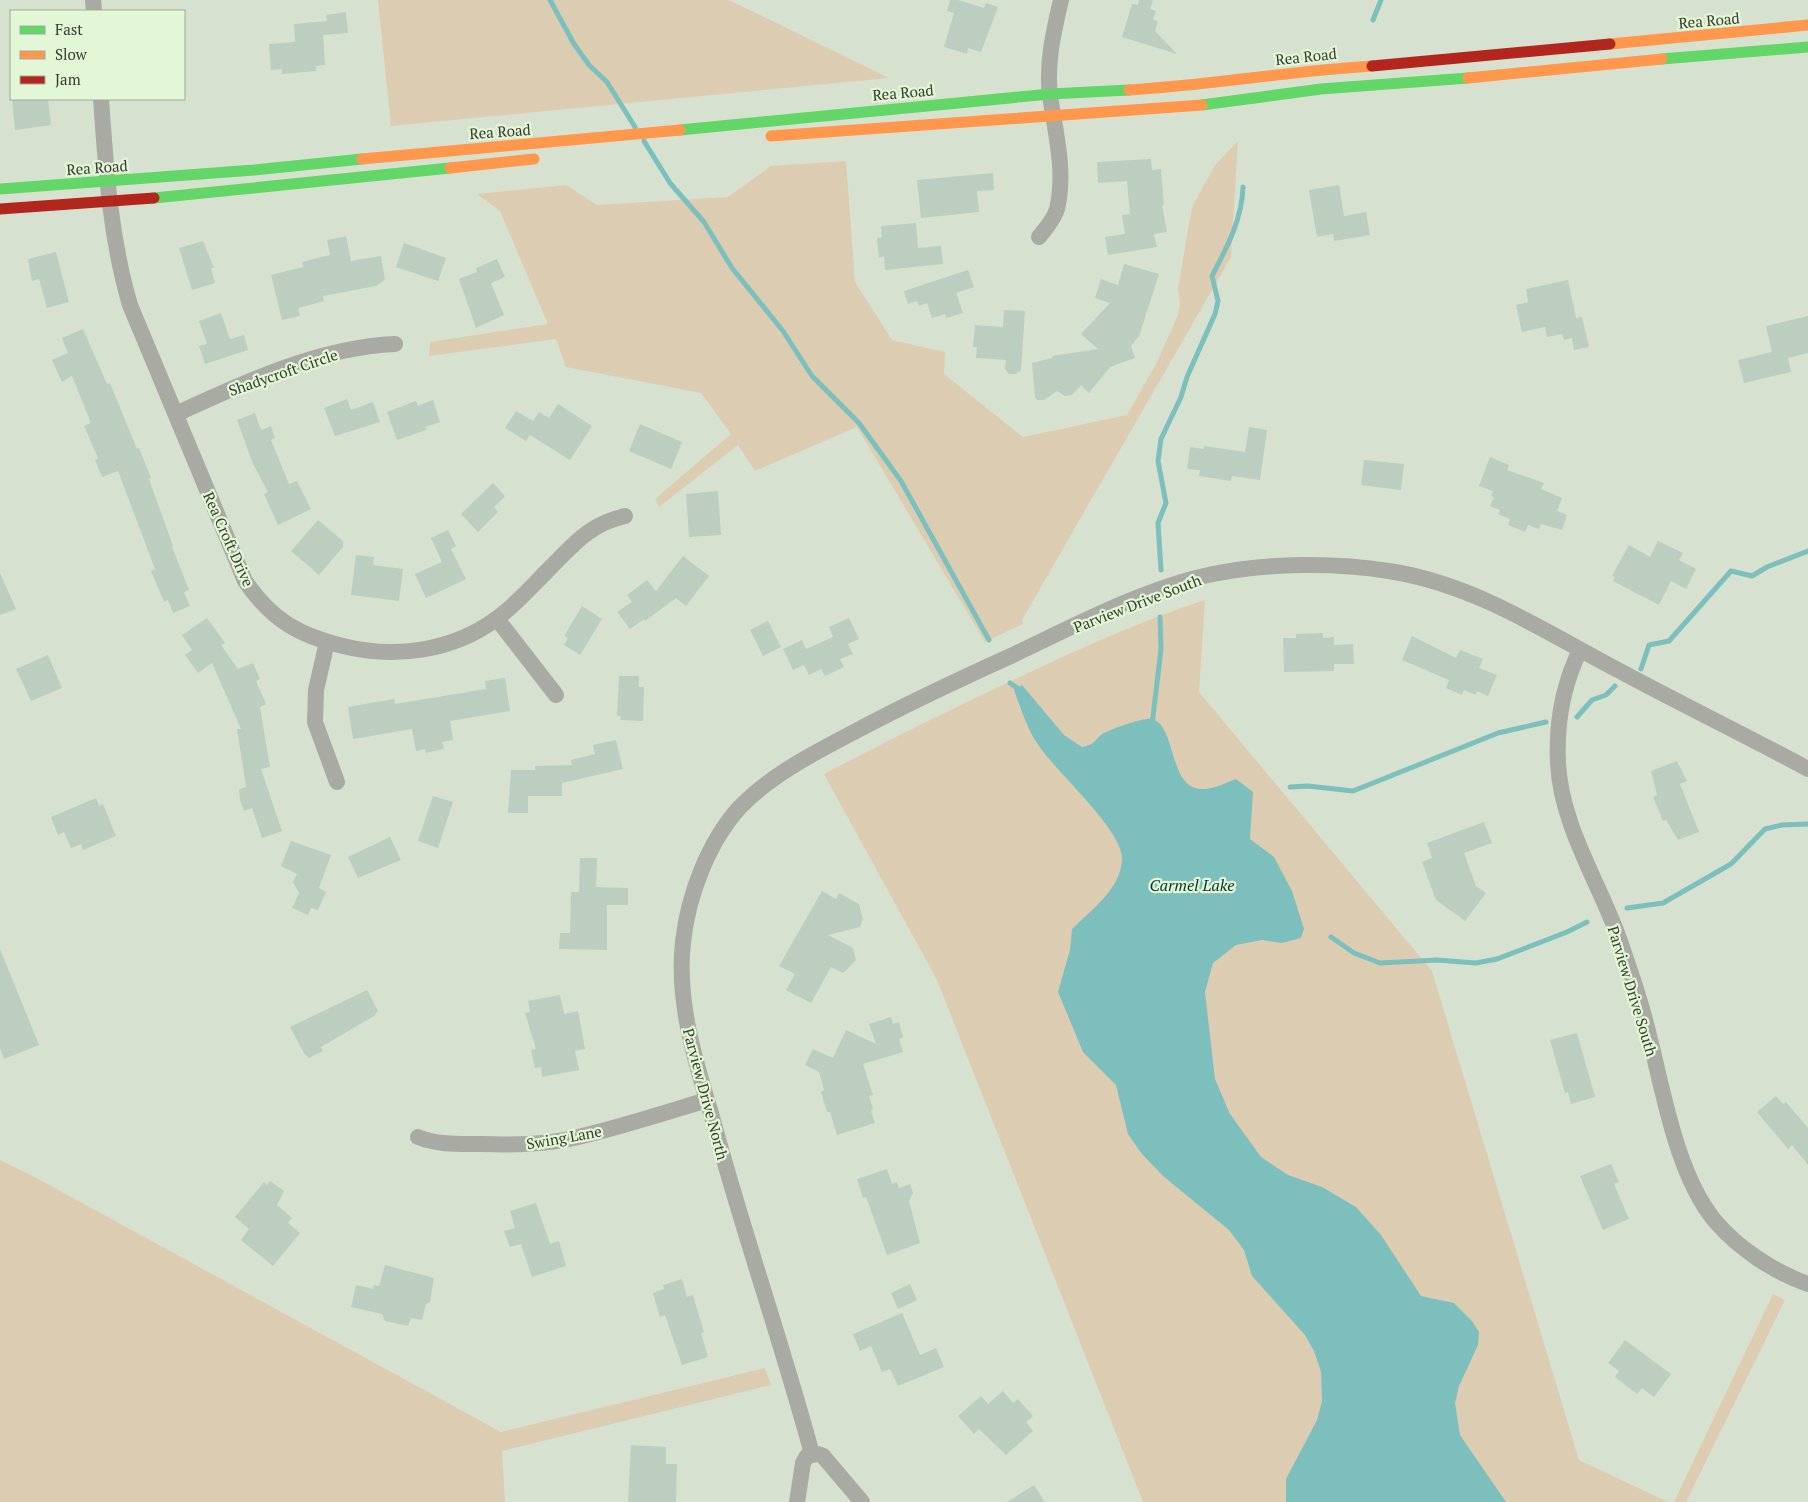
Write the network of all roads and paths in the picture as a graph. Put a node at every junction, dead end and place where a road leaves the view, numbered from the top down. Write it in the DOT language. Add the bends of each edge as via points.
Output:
graph roads {
  1 [pos="1061,0"];
  2 [pos="1808,25"];
  3 [pos="1808,47"];
  4 [pos="1050,94"];
  5 [pos="101,100"];
  6 [pos="1055,117"];
  7 [pos="763,137"];
  8 [pos="544,158"];
  9 [pos="107,181"];
  10 [pos="0,190"];
  11 [pos="109,200"];
  12 [pos="0,209"];
  13 [pos="1039,237"];
  14 [pos="395,344"];
  15 [pos="176,414"];
  16 [pos="624,516"];
  17 [pos="497,618"];
  18 [pos="326,642"];
  19 [pos="1580,650"];
  20 [pos="556,695"];
  21 [pos="797,764"];
  22 [pos="1808,769"];
  23 [pos="337,782"];
  24 [pos="707,1100"];
  25 [pos="418,1137"];
  26 [pos="1808,1284"];
  27 [pos="810,1455"];
  28 [pos="797,1502"];
  29 [pos="862,1502"];
  1 -- 4 [label="street" via="1050,58"];
  2 -- 4 [label="main road, Rea Road" via="1319,69 1180,87"];
  3 -- 6 [label="main road" via="1420,83 1321,89 1182,108"];
  4 -- 6 [label="street"];
  4 -- 9 [label="main road, Rea Road" via="244,171"];
  5 -- 9 [label="street, Rea Croft Drive"];
  6 -- 7 [label="main road"];
  6 -- 13 [label="street" via="1060,172 1057,210"];
  8 -- 11 [label="main road, Rea Road"];
  9 -- 10 [label="main road, Rea Road"];
  9 -- 11 [label="street, Rea Croft Drive"];
  11 -- 12 [label="main road, Rea Road"];
  11 -- 15 [label="street, Rea Croft Drive" via="119,266 130,305"];
  14 -- 15 [label="street, Shadycroft Circle" via="372,345 291,366"];
  15 -- 18 [label="street, Rea Croft Drive" via="245,581 259,601 286,625"];
  16 -- 17 [label="street, Rea Croft Drive" via="588,531"];
  17 -- 18 [label="street, Rea Croft Drive" via="479,630 423,650 383,652"];
  17 -- 20 [label="street"];
  18 -- 23 [label="street" via="314,701 315,722"];
  19 -- 21 [label="street, Parview Drive South" via="1486,600 1421,577 1332,566 1257,568 1212,574 1136,600 1068,629 908,704"];
  19 -- 22 [label="street, Parview Drive South"];
  19 -- 26 [label="street, Parview Drive South" via="1568,676 1559,728 1558,763 1562,790 1637,992 1672,1126 1689,1176 1715,1221 1726,1232 1767,1264"];
  21 -- 24 [label="street, Parview Drive North" via="767,784 733,816 708,858 689,908 683,943 684,1008"];
  24 -- 25 [label="street, Swing Lane" via="555,1141 518,1145 472,1144 429,1142"];
  24 -- 27 [label="street, Parview Drive North" via="794,1386"];
  27 -- 28 [label="street" via="803,1463"];
  27 -- 29 [label="street" via="823,1456"];
}
